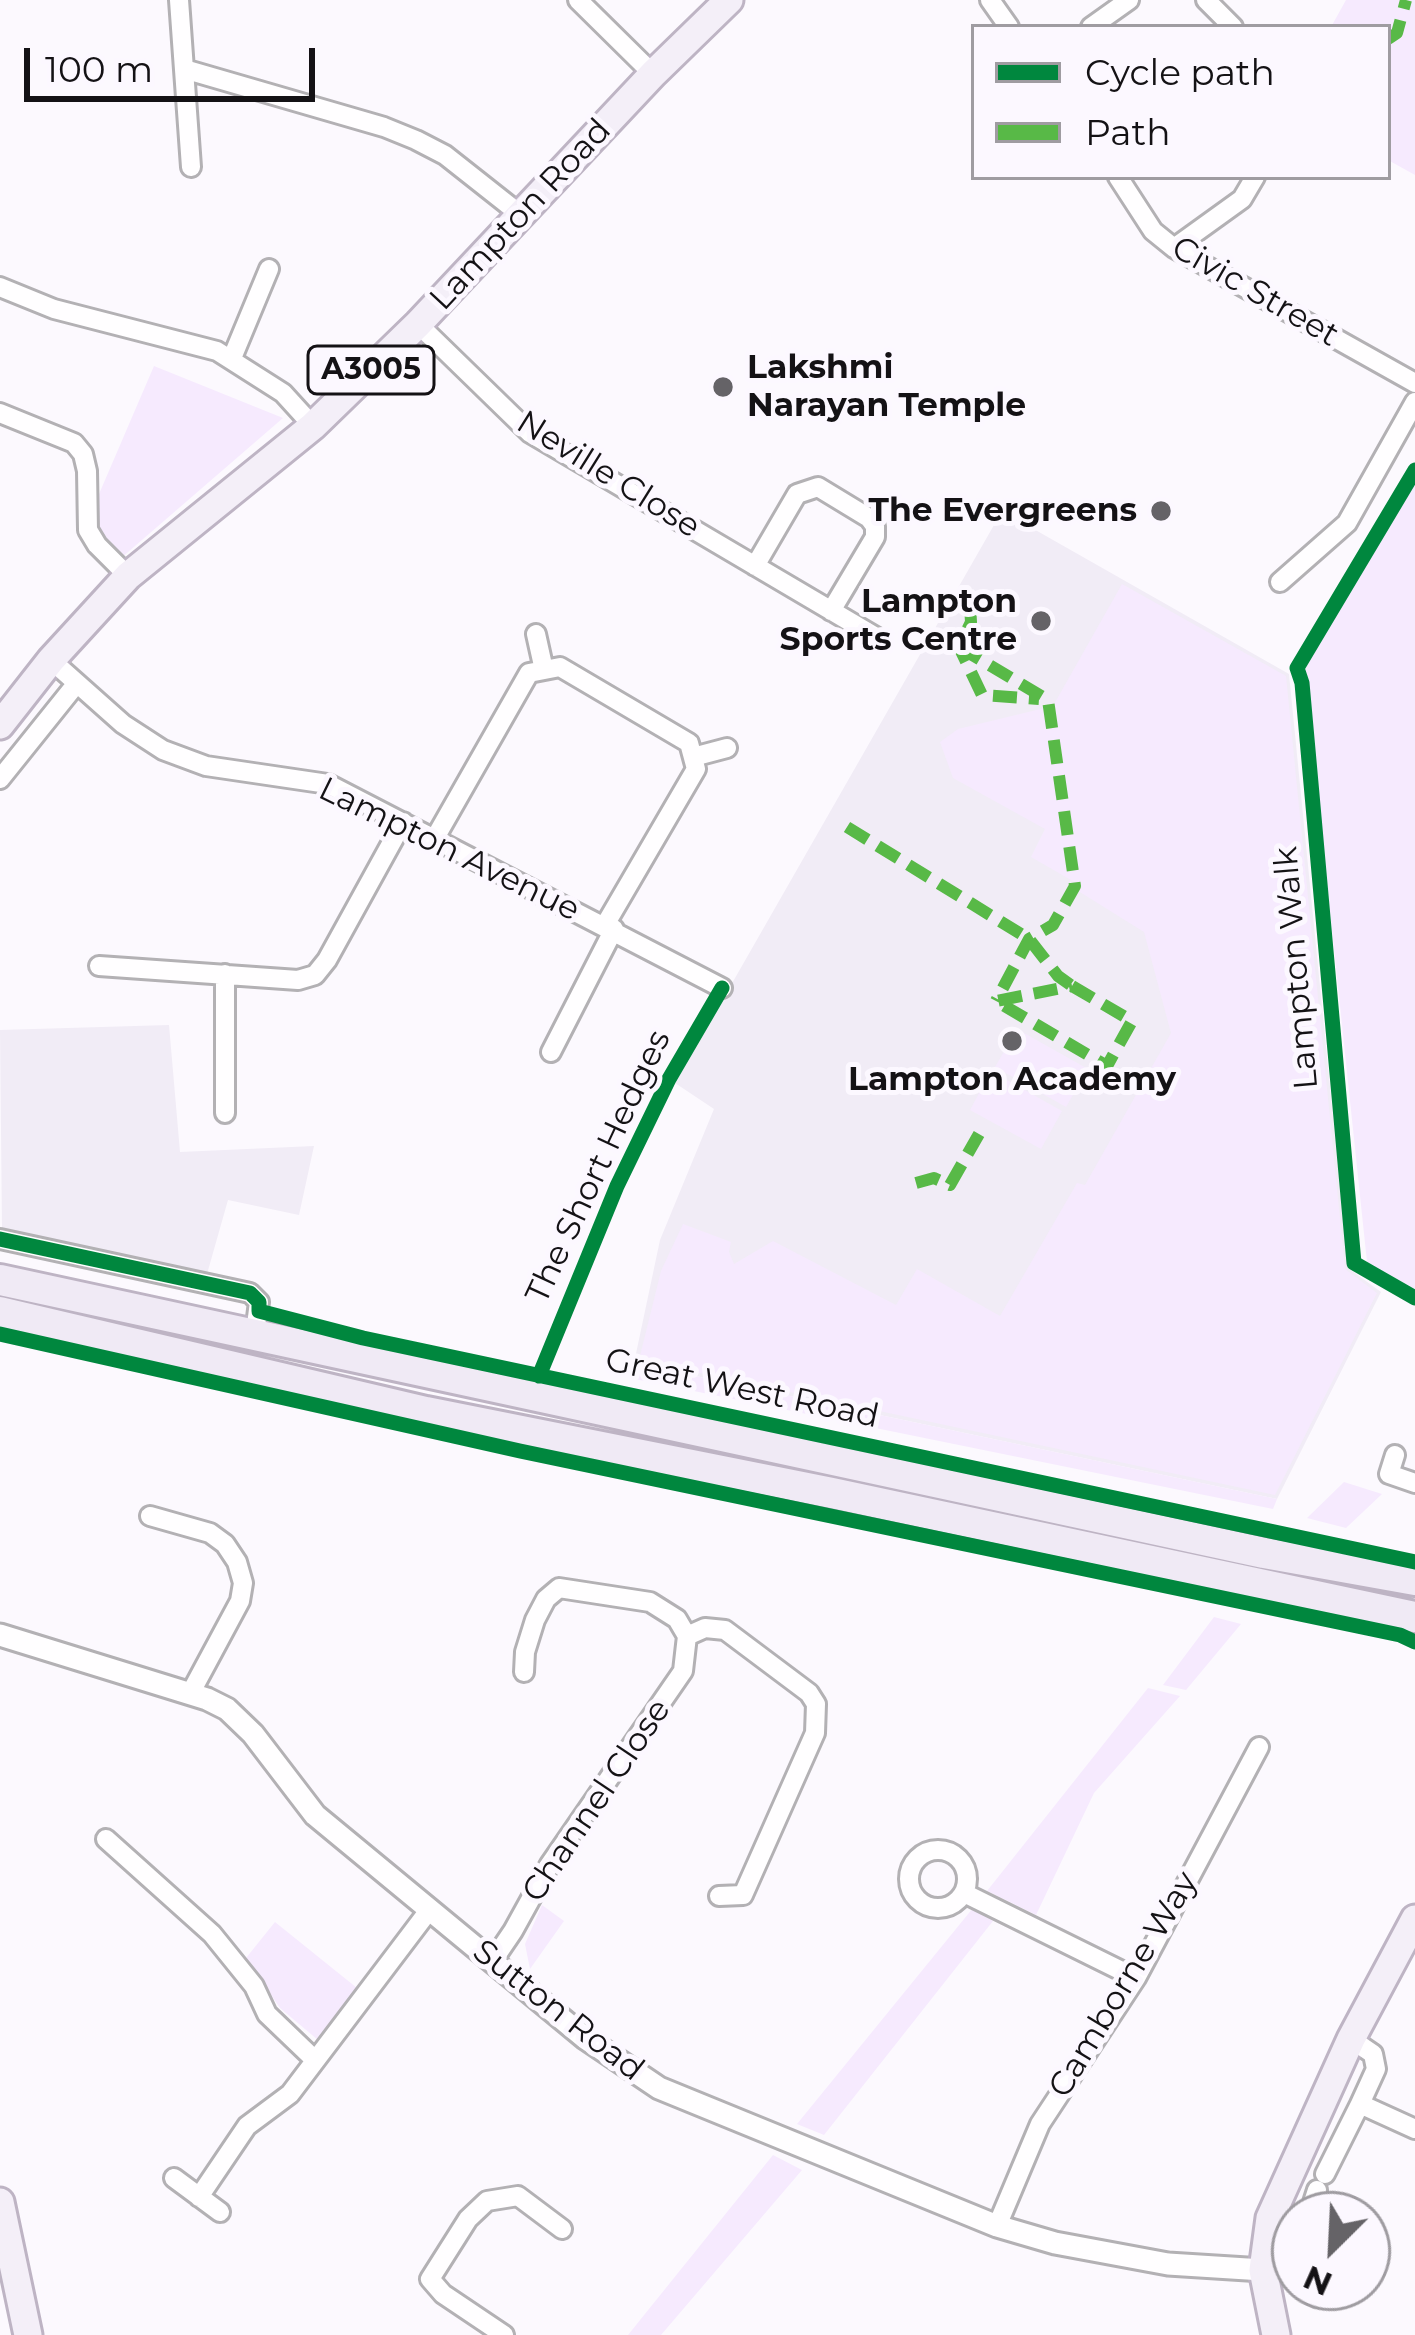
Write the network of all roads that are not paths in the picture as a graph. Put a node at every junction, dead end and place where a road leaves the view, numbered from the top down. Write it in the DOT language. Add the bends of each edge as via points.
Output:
graph roads {
  1 [pos="178,0"];
  2 [pos="578,0"];
  3 [pos="729,0"];
  4 [pos="1129,0"];
  5 [pos="1206,0"];
  6 [pos="1094,24"];
  7 [pos="1229,24"];
  8 [pos="184,69"];
  9 [pos="653,74"];
  10 [pos="191,167"];
  11 [pos="1120,180"];
  12 [pos="1253,180"];
  13 [pos="521,215"];
  14 [pos="1174,248"];
  15 [pos="269,269"];
  16 [pos="0,286"];
  17 [pos="418,324"];
  18 [pos="232,358"];
  19 [pos="1415,383"];
  20 [pos="1415,402"];
  21 [pos="0,412"];
  22 [pos="313,426"];
  23 [pos="754,566"];
  24 [pos="128,576"];
  25 [pos="1280,582"];
  26 [pos="831,611"];
  27 [pos="536,634"];
  28 [pos="881,640"];
  29 [pos="51,660"];
  30 [pos="544,670"];
  31 [pos="77,683"];
  32 [pos="0,725"];
  33 [pos="727,748"];
  34 [pos="693,757"];
  35 [pos="0,779"];
  36 [pos="404,822"];
  37 [pos="435,838"];
  38 [pos="609,927"];
  39 [pos="99,966"];
  40 [pos="225,974"];
  41 [pos="722,988"];
  42 [pos="551,1052"];
  43 [pos="225,1113"];
  44 [pos="0,1239"];
  45 [pos="0,1253"];
  46 [pos="0,1280"];
  47 [pos="33,1287"];
  48 [pos="0,1312"];
  49 [pos="257,1322"];
  50 [pos="1395,1455"];
  51 [pos="1415,1483"];
  52 [pos="150,1516"];
  53 [pos="1415,1580"];
  54 [pos="1415,1617"];
  55 [pos="0,1634"];
  56 [pos="687,1636"];
  57 [pos="524,1672"];
  58 [pos="190,1694"];
  59 [pos="1259,1747"];
  60 [pos="106,1839"];
  61 [pos="964,1893"];
  62 [pos="719,1897"];
  63 [pos="430,1909"];
  64 [pos="1415,1919"];
  65 [pos="492,1962"];
  66 [pos="1136,1978"];
  67 [pos="1351,2038"];
  68 [pos="314,2060"];
  69 [pos="1360,2104"];
  70 [pos="1415,2128"];
  71 [pos="174,2179"];
  72 [pos="1294,2191"];
  73 [pos="1318,2191"];
  74 [pos="199,2197"];
  75 [pos="0,2202"];
  76 [pos="220,2212"];
  77 [pos="998,2226"];
  78 [pos="562,2229"];
  79 [pos="1271,2250"];
  80 [pos="1263,2270"];
  81 [pos="28,2335"];
  82 [pos="505,2335"];
  83 [pos="1276,2335"];
  1 -- 8 [label="street"];
  2 -- 9 [label="street"];
  3 -- 9 [label="main road, Lampton Road / A3005"];
  4 -- 6 [label="street"];
  5 -- 7 [label="street"];
  8 -- 10 [label="street"];
  8 -- 13 [label="street" via="416,140"];
  9 -- 13 [label="main road, Lampton Road / A3005"];
  11 -- 14 [label="street, Civic Street"];
  12 -- 14 [label="street" via="1242,199"];
  13 -- 17 [label="main road, Lampton Road / A3005"];
  14 -- 19 [label="street, Civic Street"];
  15 -- 18 [label="street"];
  16 -- 18 [label="street"];
  17 -- 22 [label="main road, Lampton Road / A3005"];
  17 -- 23 [label="street, Neville Close" via="530,433"];
  18 -- 22 [label="street"];
  20 -- 25 [label="street" via="1347,523"];
  21 -- 24 [label="street" via="83,454 88,530"];
  22 -- 24 [label="main road, Lampton Road / A3005"];
  23 -- 26 [label="street, Neville Close"];
  23 -- 26 [label="street" via="797,494 818,487 875,526"];
  24 -- 29 [label="main road, Lampton Road / A3005"];
  26 -- 28 [label="street, Neville Close"];
  27 -- 30 [label="street"];
  29 -- 31 [label="street, Lampton Avenue"];
  29 -- 32 [label="main road, Lampton Road / A3005"];
  30 -- 34 [label="street" via="560,667 689,743"];
  30 -- 37 [label="street" via="529,673"];
  31 -- 35 [label="street"];
  31 -- 36 [label="street, Lampton Avenue" via="163,750 206,766 328,784"];
  33 -- 34 [label="street"];
  34 -- 38 [label="street" via="696,769"];
  36 -- 37 [label="street, Lampton Avenue"];
  36 -- 40 [label="street" via="315,975"];
  37 -- 38 [label="street, Lampton Avenue"];
  38 -- 41 [label="street, Lampton Avenue"];
  38 -- 42 [label="street"];
  39 -- 40 [label="street"];
  40 -- 43 [label="street"];
  44 -- 49 [label="street, Great West Road" via="250,1293 259,1301"];
  45 -- 47 [label="highway"];
  46 -- 47 [label="highway, Great West Road"];
  47 -- 49 [label="highway, Great West Road"];
  48 -- 54 [label="highway" via="426,1412"];
  49 -- 53 [label="highway, Great West Road" via="1264,1553"];
  50 -- 51 [label="street" via="1389,1474"];
  52 -- 58 [label="street" via="225,1544 243,1582"];
  55 -- 58 [label="street, Sutton Road"];
  56 -- 57 [label="street" via="650,1602 559,1588 536,1620"];
  56 -- 62 [label="street" via="724,1630 816,1704 815,1733 742,1894"];
  56 -- 65 [label="street, Channel Close" via="683,1671"];
  58 -- 63 [label="street, Sutton Road" via="236,1715 315,1815"];
  59 -- 66 [label="street, Camborne Way"];
  60 -- 68 [label="street" via="212,1934 267,2014"];
  61 -- 66 [label="street"];
  63 -- 65 [label="street, Sutton Road"];
  63 -- 68 [label="street"];
  64 -- 67 [label="main road"];
  65 -- 77 [label="street, Sutton Road" via="659,2088"];
  66 -- 77 [label="street, Camborne Way" via="1040,2124"];
  67 -- 69 [label="street" via="1373,2054 1376,2069"];
  67 -- 72 [label="main road"];
  68 -- 74 [label="street" via="290,2094 247,2126"];
  69 -- 70 [label="street"];
  69 -- 73 [label="street"];
  71 -- 74 [label="street"];
  74 -- 76 [label="street"];
  75 -- 81 [label="main road"];
  77 -- 80 [label="street, Sutton Road" via="1168,2264"];
  78 -- 82 [label="street" via="518,2196 487,2201 439,2262 430,2279 443,2294"];
  79 -- 80 [label="main road"];
  80 -- 83 [label="main road"];
}
